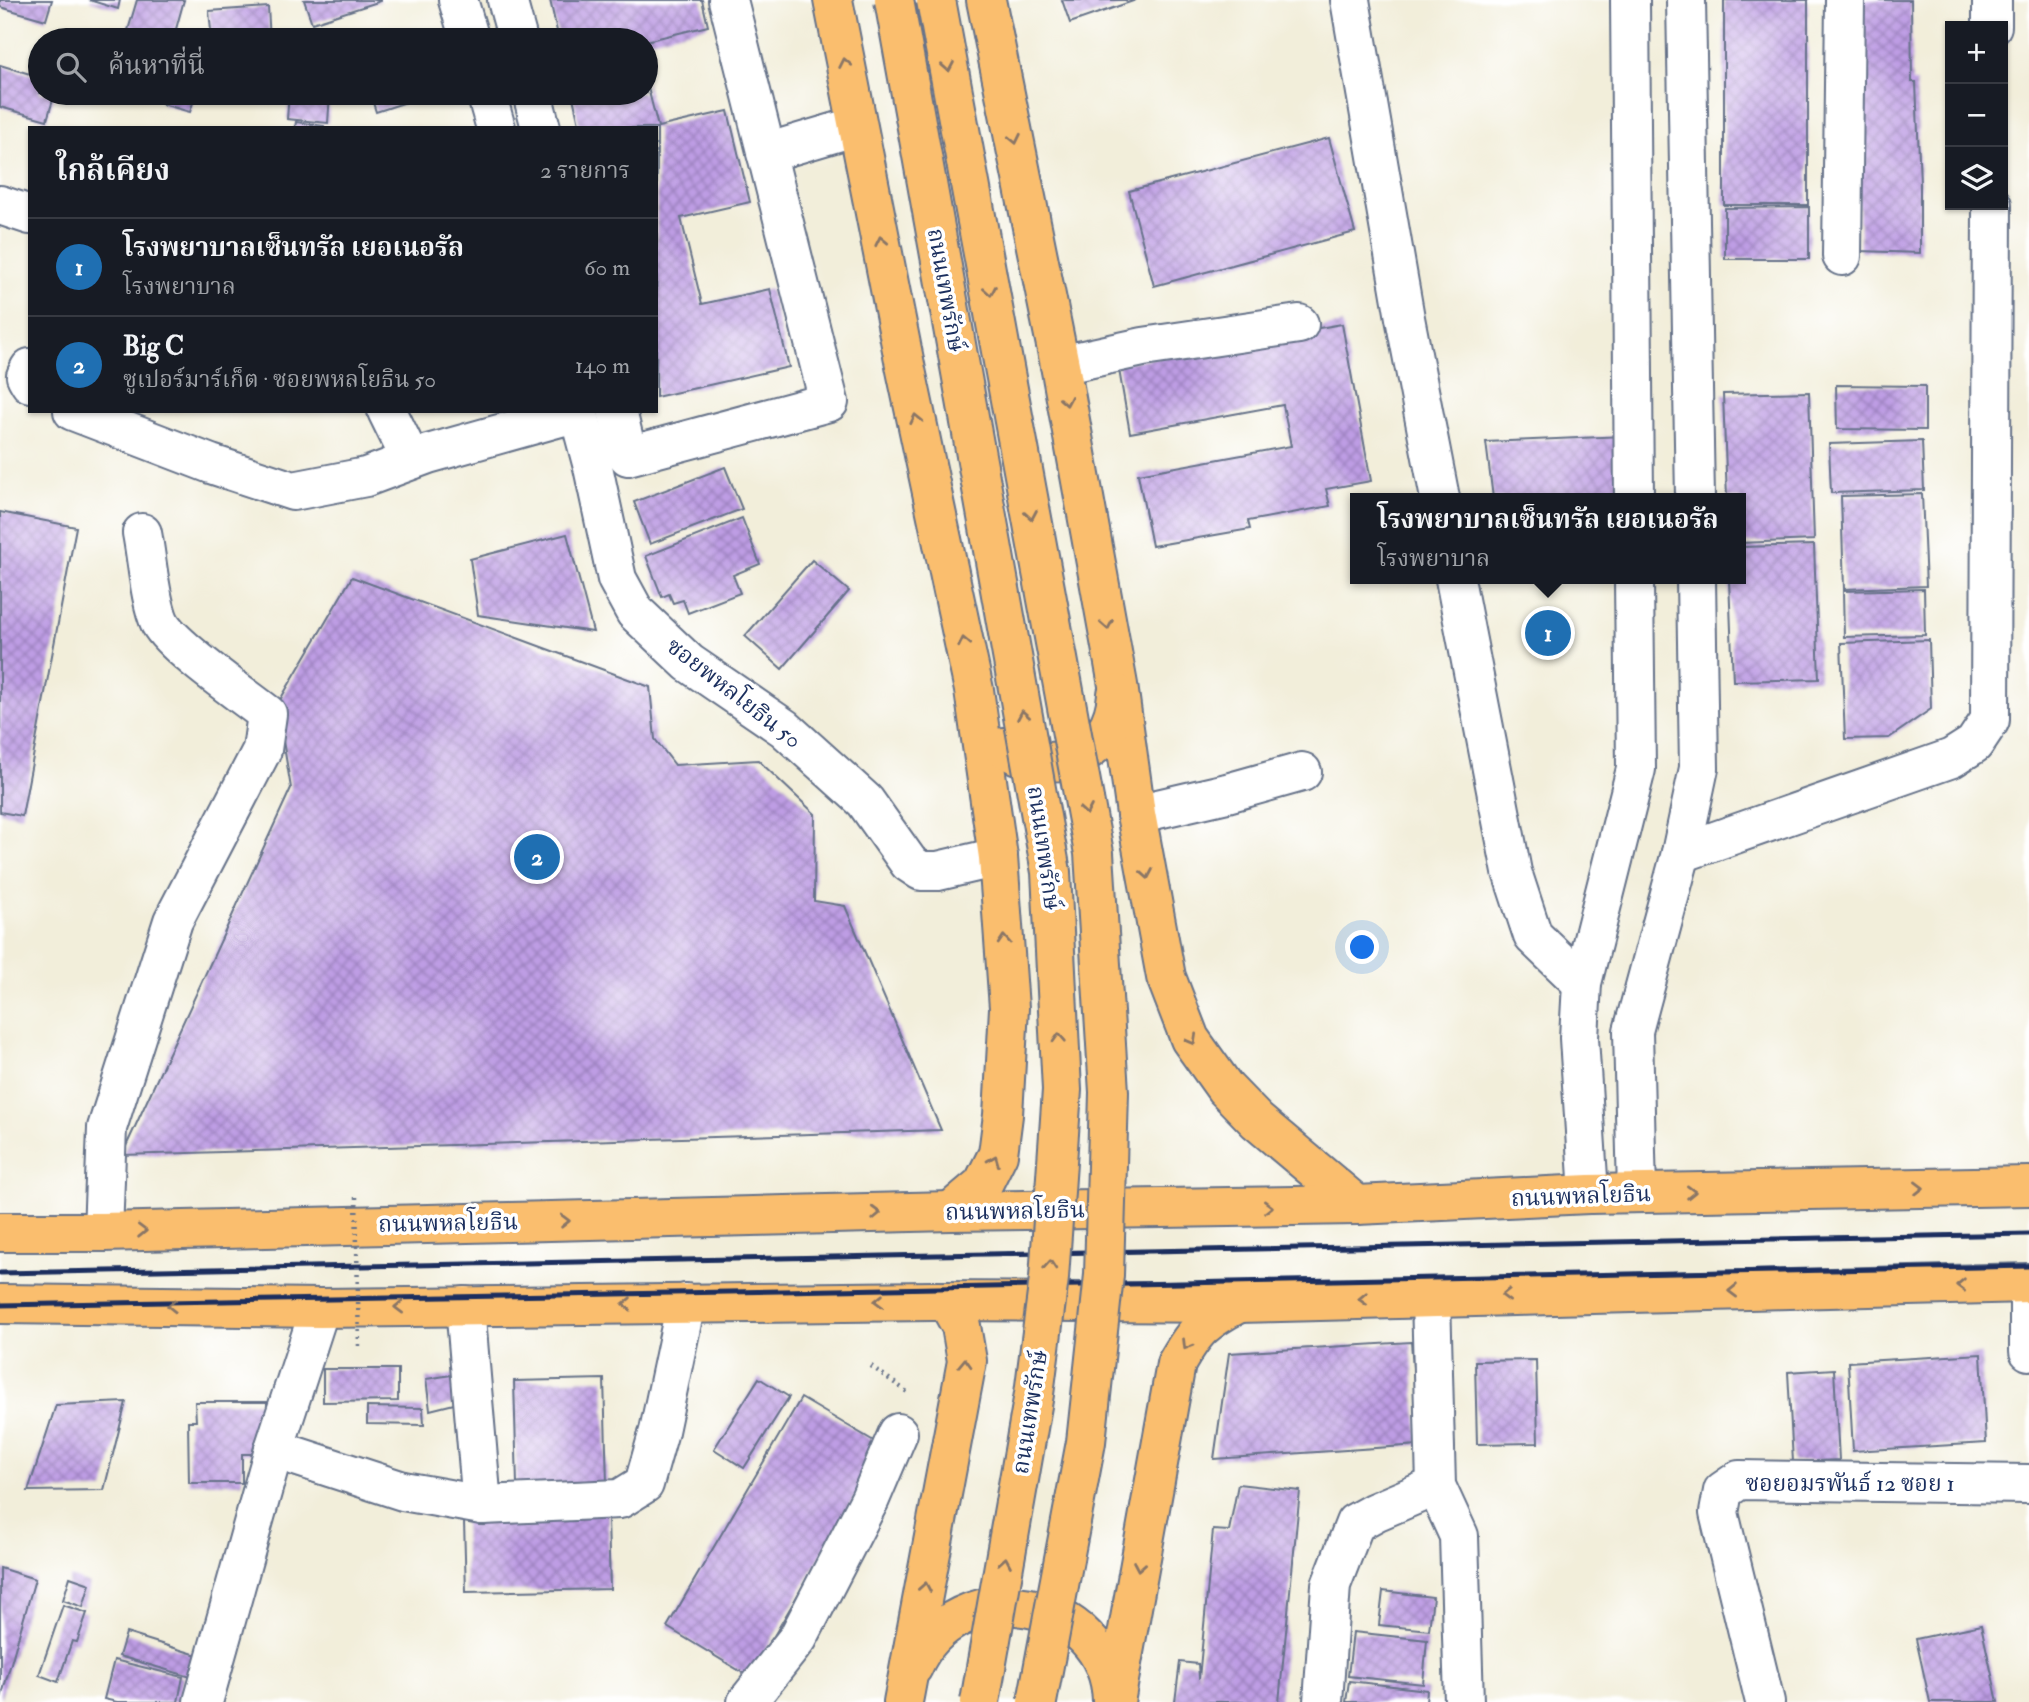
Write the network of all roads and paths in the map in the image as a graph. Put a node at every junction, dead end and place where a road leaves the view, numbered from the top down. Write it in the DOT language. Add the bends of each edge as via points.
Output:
graph roads {
  1 [pos="458,0"];
  2 [pos="507,0"];
  3 [pos="728,0"];
  4 [pos="833,0"];
  5 [pos="894,0"];
  6 [pos="936,0"];
  7 [pos="986,0"];
  8 [pos="1350,0"];
  9 [pos="1630,0"];
  10 [pos="1686,0"];
  11 [pos="1845,0"];
  12 [pos="1992,0"];
  13 [pos="1992,21"];
  14 [pos="466,28"];
  15 [pos="514,28"];
  16 [pos="489,105"];
  17 [pos="534,105"];
  18 [pos="495,126"];
  19 [pos="540,126"];
  20 [pos="857,126"];
  21 [pos="766,153"];
  22 [pos="0,205"];
  23 [pos="1992,210"];
  24 [pos="28,214"];
  25 [pos="1842,256"];
  26 [pos="1299,324"];
  27 [pos="1060,365"];
  28 [pos="78,413"];
  29 [pos="388,413"];
  30 [pos="575,413"];
  31 [pos="578,413"];
  32 [pos="617,413"];
  33 [pos="411,460"];
  34 [pos="1439,493"];
  35 [pos="1634,493"];
  36 [pos="1695,493"];
  37 [pos="142,533"];
  38 [pos="1456,584"];
  39 [pos="1634,584"];
  40 [pos="1696,584"];
  41 [pos="1118,685"];
  42 [pos="977,707"];
  43 [pos="1302,772"];
  44 [pos="1136,814"];
  45 [pos="1681,853"];
  46 [pos="998,857"];
  47 [pos="1582,983"];
  48 [pos="2029,1186"];
  49 [pos="1589,1194"];
  50 [pos="1637,1194"];
  51 [pos="356,1197"];
  52 [pos="1357,1205"];
  53 [pos="951,1211"];
  54 [pos="0,1232"];
  55 [pos="103,1232"];
  56 [pos="2029,1283"];
  57 [pos="1431,1297"];
  58 [pos="947,1301"];
  59 [pos="1239,1303"];
  60 [pos="0,1304"];
  61 [pos="686,1304"];
  62 [pos="465,1306"];
  63 [pos="320,1308"];
  64 [pos="359,1347"];
  65 [pos="2029,1351"];
  66 [pos="898,1433"];
  67 [pos="274,1450"];
  68 [pos="2029,1484"];
  69 [pos="1436,1486"];
  70 [pos="482,1505"];
  71 [pos="905,1694"];
  72 [pos="203,1702"];
  73 [pos="747,1702"];
  74 [pos="979,1702"];
  75 [pos="1037,1702"];
  76 [pos="1113,1702"];
  77 [pos="1323,1702"];
  78 [pos="1464,1702"];
  79 [pos="1765,1702"];
  1 -- 14 [label="street"];
  2 -- 15 [label="street"];
  3 -- 21 [label="street"];
  20 -- 4 [label="main road, ถนนเทพรักษ์, one-way"];
  74 -- 5 [label="main road, ถนนเทพรักษ์, one-way, bridge" via="1034,1394 1049,1278 1062,1090 1051,872"];
  6 -- 75 [label="main road, ถนนเทพรักษ์, one-way, bridge" via="1094,853 1108,1079 1104,1275 1086,1442"];
  7 -- 27 [label="main road, one-way"];
  8 -- 34 [label="street"];
  9 -- 35 [label="street"];
  10 -- 36 [label="street"];
  11 -- 25 [label="street"];
  12 -- 13 [label="street"];
  16 -- 18 [label="street"];
  17 -- 19 [label="street"];
  20 -- 21 [label="street"];
  42 -- 20 [label="main road, ถนนเทพรักษ์, one-way"];
  21 -- 32 [label="street" via="829,402 628,456"];
  22 -- 24 [label="street"];
  23 -- 45 [label="street" via="1990,720 1974,744 1952,758"];
  26 -- 27 [label="street" via="1143,347"];
  27 -- 41 [label="main road, one-way"];
  28 -- 33 [label="street" via="293,491 366,477"];
  29 -- 33 [label="street"];
  30 -- 33 [label="street"];
  31 -- 46 [label="street, ซอยพหลโยธิน 50" via="617,579 635,612 689,663 783,728 865,801 909,863 921,871 938,872"];
  37 -- 55 [label="street" via="161,624 174,640 267,714 262,751 164,947 107,1128"];
  38 -- 47 [label="street" via="1511,872 1534,936"];
  39 -- 47 [label="street" via="1636,769"];
  40 -- 45 [label="street" via="1699,768"];
  41 -- 42 [label="main road" via="1116,708 1106,732 1091,748 1048,763 1032,762 998,743"];
  41 -- 44 [label="main road"];
  42 -- 46 [label="main road, ถนนเทพรักษ์"];
  43 -- 44 [label="street"];
  44 -- 52 [label="main road, one-way" via="1166,977 1190,1039 1225,1088 1257,1121"];
  45 -- 50 [label="street" via="1633,1031"];
  53 -- 46 [label="main road, ถนนเทพรักษ์, one-way" via="983,1184 1000,1141 1009,1008"];
  47 -- 49 [label="street" via="1579,1038"];
  50 -- 48 [label="main road, ถนนพหลโยธิน, one-way"];
  49 -- 50 [label="main road, ถนนพหลโยธิน"];
  49 -- 52 [label="main road, ถนนพหลโยธิน"];
  51 -- 64 [label="path, bridge"];
  53 -- 52 [label="main road, ถนนพหลโยธิน, one-way"];
  55 -- 53 [label="main road, ถนนพหลโยธิน, one-way"];
  54 -- 55 [label="main road, ถนนพหลโยธิน"];
  56 -- 57 [label="main road, one-way"];
  56 -- 65 [label="street"];
  57 -- 59 [label="main road, one-way"];
  57 -- 69 [label="street"];
  58 -- 59 [label="main road"];
  58 -- 61 [label="main road, one-way"];
  71 -- 58 [label="main road, one-way" via="967,1361 961,1326"];
  59 -- 76 [label="main road, one-way" via="1212,1317 1190,1338 1176,1364"];
  63 -- 60 [label="main road, one-way"];
  61 -- 62 [label="main road, one-way"];
  61 -- 70 [label="street" via="644,1484 620,1499"];
  62 -- 63 [label="main road, one-way"];
  62 -- 70 [label="street"];
  63 -- 67 [label="street"];
  66 -- 73 [label="street" via="870,1499 798,1638"];
  67 -- 70 [label="street" via="403,1491"];
  67 -- 72 [label="street"];
  68 -- 79 [label="street, ซอยอมรพันธ์ 12 ซอย 1" via="1739,1479 1723,1491 1719,1513"];
  69 -- 77 [label="street" via="1355,1523 1331,1584"];
  69 -- 78 [label="street" via="1459,1536"];
  71 -- 76 [label="main road" via="915,1663 928,1643 954,1620 987,1606 1017,1605 1041,1609 1084,1637 1106,1672"];
}
